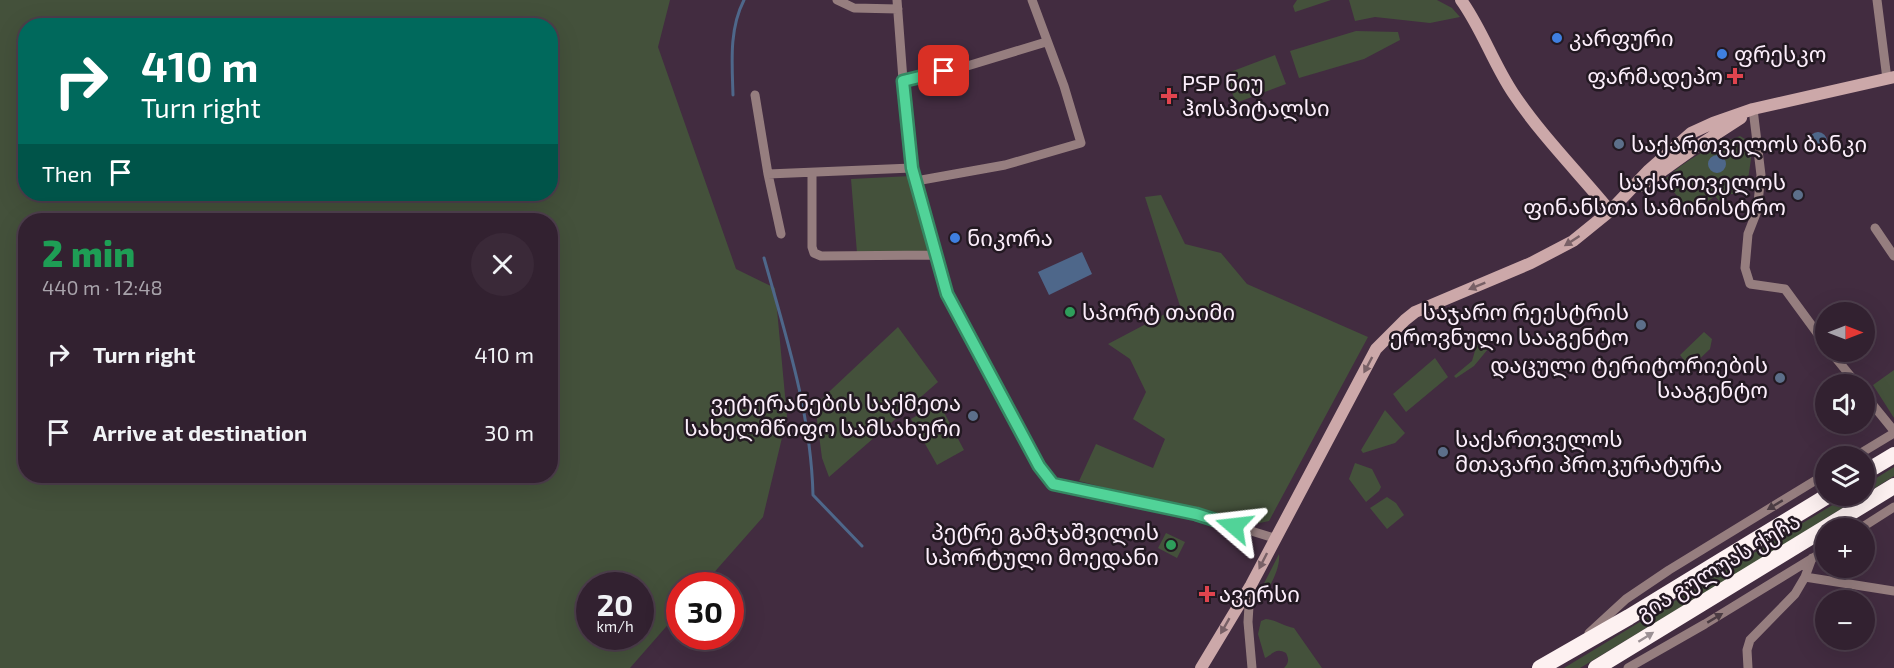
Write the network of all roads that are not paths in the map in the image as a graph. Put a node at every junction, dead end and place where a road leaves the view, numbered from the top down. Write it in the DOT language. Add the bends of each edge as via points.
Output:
graph roads {
  1 [pos="837,0"];
  2 [pos="1032,0"];
  3 [pos="1461,0"];
  4 [pos="1877,0"];
  5 [pos="897,4"];
  6 [pos="1046,42"];
  7 [pos="1891,78"];
  8 [pos="903,81"];
  9 [pos="755,94"];
  10 [pos="1753,109"];
  11 [pos="912,168"];
  12 [pos="812,173"];
  13 [pos="768,174"];
  14 [pos="916,181"];
  15 [pos="1610,211"];
  16 [pos="1875,228"];
  17 [pos="781,234"];
  18 [pos="936,255"];
  19 [pos="1894,256"];
  20 [pos="1815,330"];
  21 [pos="1839,362"];
  22 [pos="1849,374"];
  23 [pos="1875,408"];
  24 [pos="1894,432"];
  25 [pos="1872,446"];
  26 [pos="1894,455"];
  27 [pos="1875,466"];
  28 [pos="1815,481"];
  29 [pos="1894,486"];
  30 [pos="1815,504"];
  31 [pos="1894,507"];
  32 [pos="1875,519"];
  33 [pos="1274,538"];
  34 [pos="1815,556"];
  35 [pos="1812,558"];
  36 [pos="1805,577"];
  37 [pos="1251,585"];
  38 [pos="1894,591"];
  39 [pos="1575,647"];
  40 [pos="1201,668"];
  41 [pos="1252,668"];
  42 [pos="1540,668"];
  43 [pos="1596,668"];
  44 [pos="1628,668"];
  45 [pos="1748,668"];
  1 -- 5 [label="street" via="854,8"];
  2 -- 6 [label="street"];
  3 -- 15 [label="main road" via="1512,91"];
  4 -- 7 [label="street"];
  5 -- 8 [label="street"];
  6 -- 8 [label="street"];
  6 -- 14 [label="street" via="1081,143 1005,165"];
  7 -- 10 [label="main road"];
  8 -- 11 [label="street"];
  9 -- 13 [label="street"];
  10 -- 15 [label="main road" via="1658,173"];
  10 -- 20 [label="street" via="1761,175 1745,268 1750,284 1785,289"];
  11 -- 12 [label="street"];
  11 -- 14 [label="street"];
  12 -- 13 [label="street"];
  12 -- 18 [label="street" via="814,253"];
  13 -- 17 [label="street"];
  14 -- 18 [label="street"];
  15 -- 33 [label="main road, one-way" via="1573,241 1404,320 1376,349"];
  16 -- 19 [label="street"];
  18 -- 33 [label="street" via="950,302 1039,466 1053,484 1196,514"];
  21 -- 22 [label="street"];
  23 -- 24 [label="street"];
  24 -- 25 [label="street"];
  26 -- 27 [label="highway"];
  28 -- 39 [label="street, გია გულუას ქუჩა, one-way" via="1626,599"];
  43 -- 29 [label="highway, გია გულუას ქუჩა, one-way"];
  30 -- 39 [label="highway, გია გულუას ქუჩა"];
  31 -- 32 [label="street"];
  33 -- 37 [label="main road, one-way"];
  34 -- 35 [label="street, გია გულუას ქუჩა"];
  35 -- 36 [label="street"];
  44 -- 35 [label="street, გია გულუას ქუჩა, one-way"];
  36 -- 38 [label="street"];
  36 -- 45 [label="street" via="1750,640"];
  37 -- 40 [label="main road, one-way"];
  37 -- 41 [label="street" via="1248,614"];
  39 -- 42 [label="highway, გია გულუას ქუჩა"];
}
